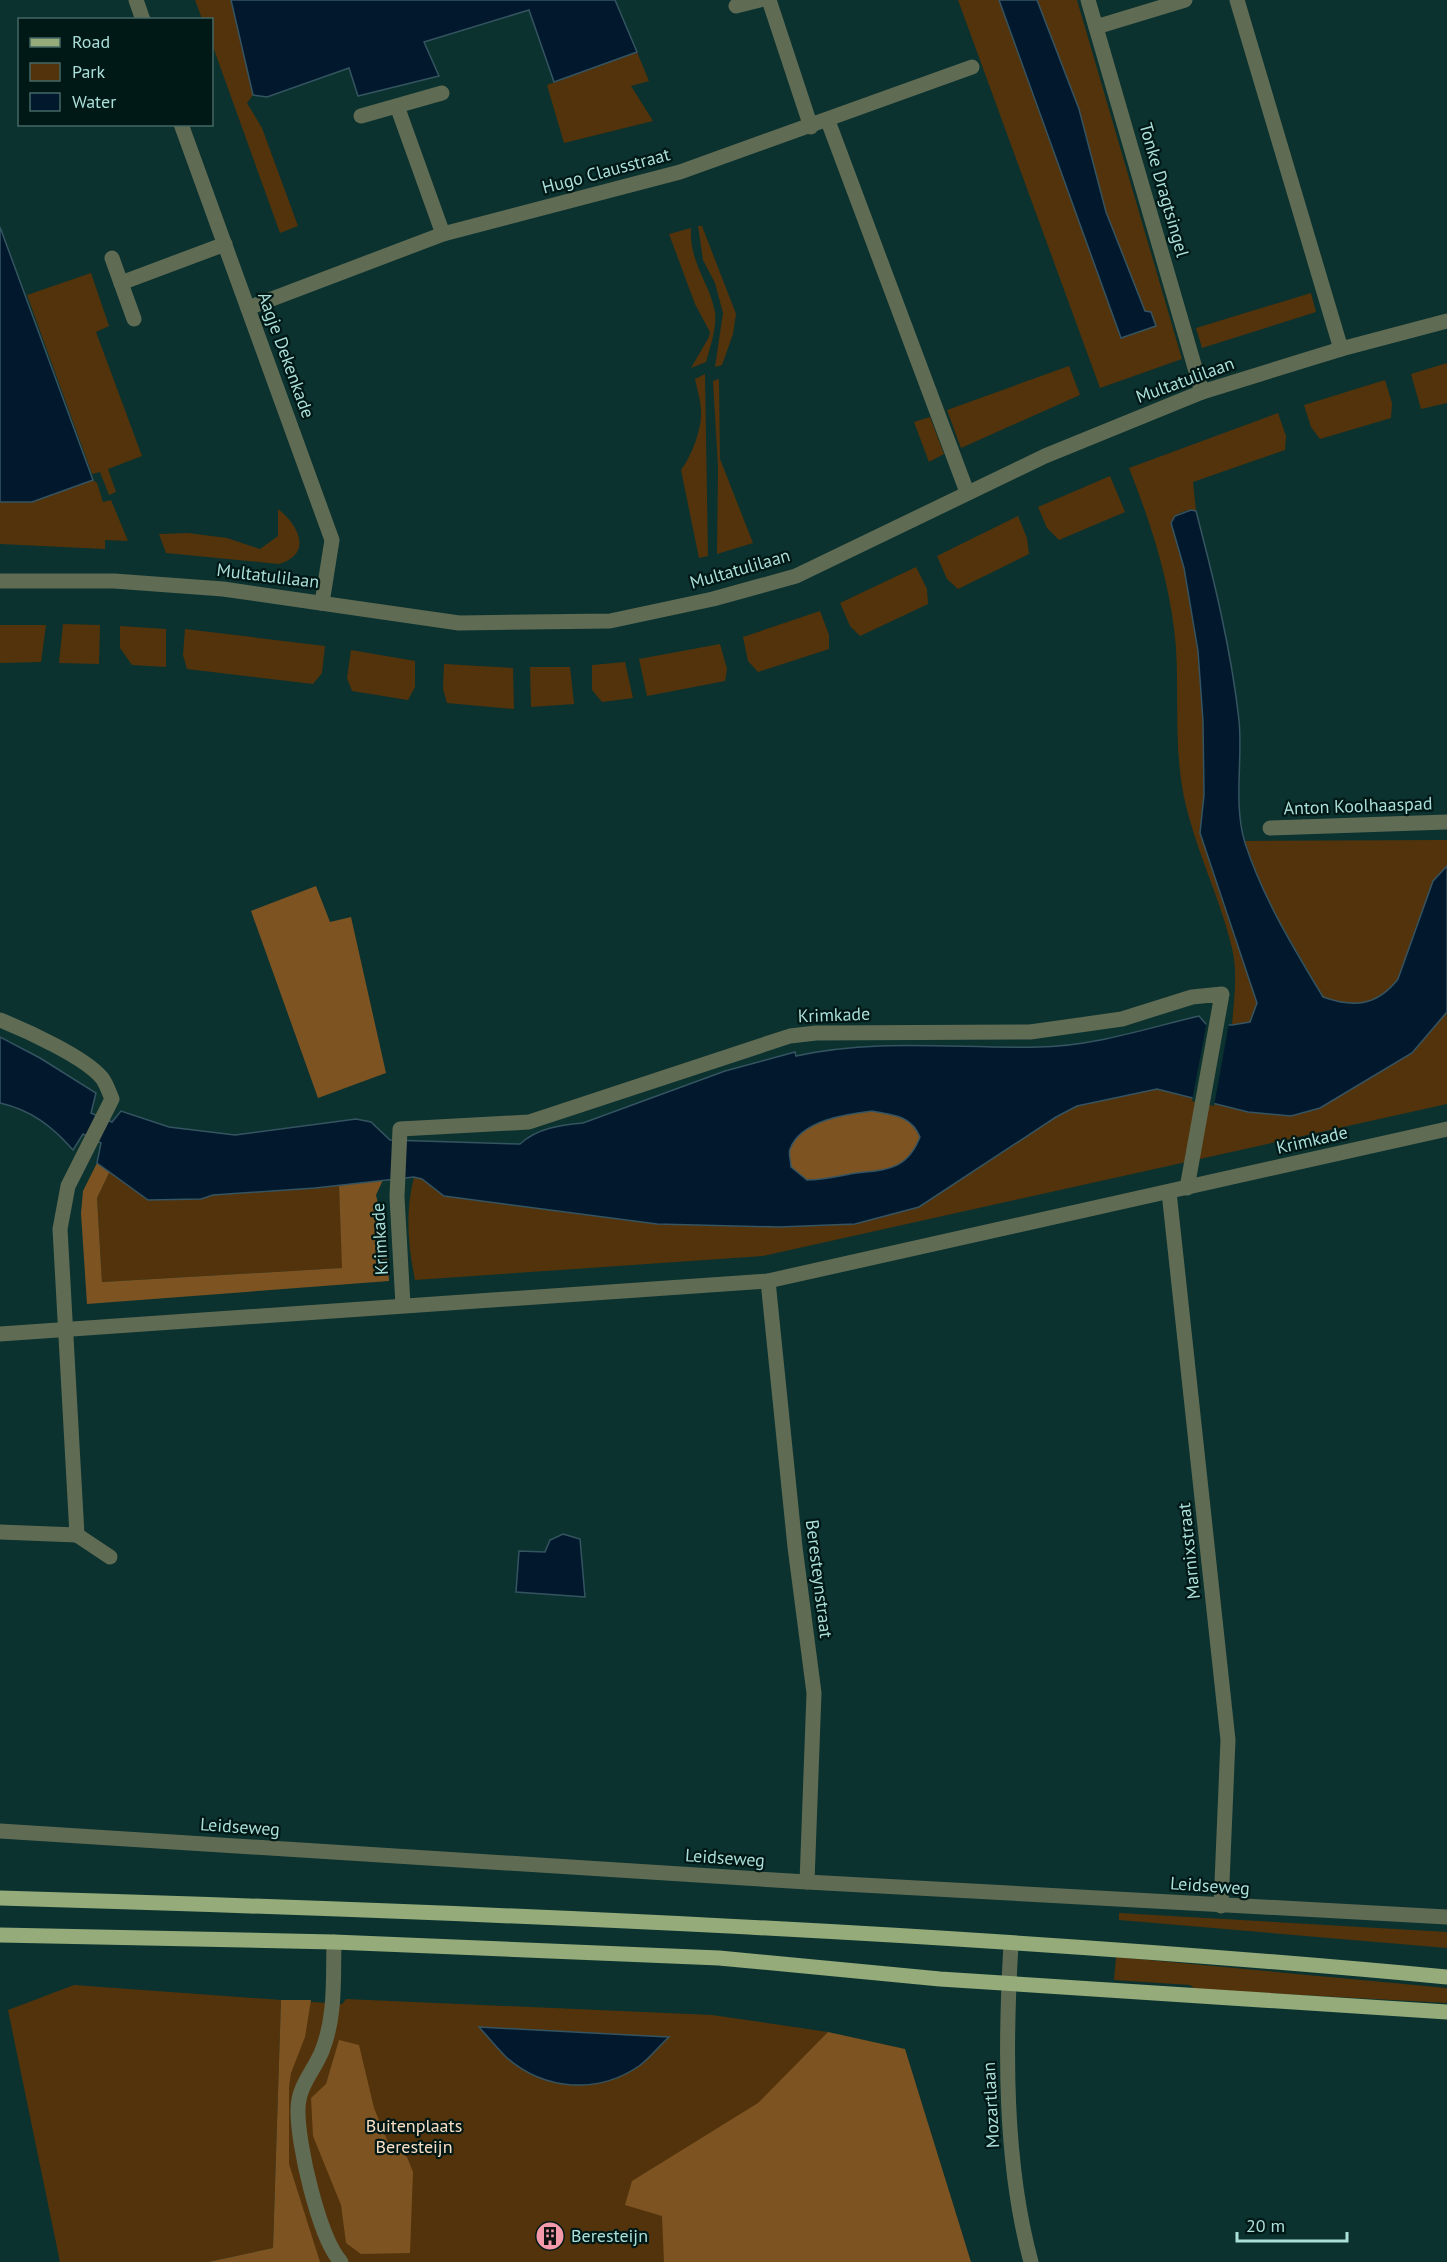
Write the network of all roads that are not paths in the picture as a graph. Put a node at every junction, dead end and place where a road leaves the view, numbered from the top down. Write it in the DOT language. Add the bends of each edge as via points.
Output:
graph roads {
  1 [pos="136,0"];
  2 [pos="760,0"];
  3 [pos="770,0"];
  4 [pos="1088,0"];
  5 [pos="1185,0"];
  6 [pos="1237,0"];
  7 [pos="736,6"];
  8 [pos="142,18"];
  9 [pos="1103,25"];
  10 [pos="972,67"];
  11 [pos="442,93"];
  12 [pos="397,106"];
  13 [pos="362,116"];
  14 [pos="828,121"];
  15 [pos="182,126"];
  16 [pos="811,127"];
  17 [pos="443,234"];
  18 [pos="225,244"];
  19 [pos="112,258"];
  20 [pos="121,283"];
  21 [pos="248,308"];
  22 [pos="134,319"];
  23 [pos="1447,321"];
  24 [pos="1341,349"];
  25 [pos="1202,392"];
  26 [pos="968,492"];
  27 [pos="0,581"];
  28 [pos="322,603"];
  29 [pos="1447,822"];
  30 [pos="1270,828"];
  31 [pos="0,1020"];
  32 [pos="1447,1129"];
  33 [pos="1187,1188"];
  34 [pos="1169,1192"];
  35 [pos="768,1281"];
  36 [pos="403,1305"];
  37 [pos="66,1330"];
  38 [pos="0,1334"];
  39 [pos="0,1532"];
  40 [pos="76,1535"];
  41 [pos="110,1557"];
  42 [pos="0,1832"];
  43 [pos="807,1882"];
  44 [pos="0,1898"];
  45 [pos="1221,1906"];
  46 [pos="1447,1917"];
  47 [pos="0,1935"];
  48 [pos="334,1942"];
  49 [pos="1011,1944"];
  50 [pos="1447,1977"];
  51 [pos="1009,1982"];
  52 [pos="1447,2012"];
  53 [pos="342,2262"];
  54 [pos="1031,2262"];
  1 -- 8 [label="street"];
  2 -- 7 [label="street"];
  3 -- 16 [label="street"];
  4 -- 9 [label="street, Tonke Dragtsingel"];
  5 -- 9 [label="street"];
  6 -- 24 [label="street"];
  9 -- 25 [label="street, Tonke Dragtsingel"];
  10 -- 14 [label="street, Hugo Clausstraat"];
  11 -- 12 [label="street"];
  12 -- 13 [label="street"];
  12 -- 17 [label="street"];
  14 -- 16 [label="street, Hugo Clausstraat"];
  14 -- 26 [label="street"];
  15 -- 18 [label="street, Aagje Dekenkade"];
  16 -- 17 [label="street, Hugo Clausstraat" via="680,172"];
  17 -- 21 [label="street, Hugo Clausstraat"];
  18 -- 20 [label="street"];
  18 -- 21 [label="street, Aagje Dekenkade"];
  19 -- 20 [label="street"];
  20 -- 22 [label="street"];
  21 -- 28 [label="street, Aagje Dekenkade" via="332,540"];
  23 -- 24 [label="street, Multatulilaan"];
  24 -- 25 [label="street, Multatulilaan"];
  25 -- 26 [label="street, Multatulilaan"];
  26 -- 28 [label="street, Multatulilaan" via="796,576 610,621 459,623"];
  27 -- 28 [label="street, Multatulilaan" via="136,582"];
  29 -- 30 [label="street, Anton Koolhaaspad"];
  31 -- 37 [label="street" via="37,1035 101,1077 112,1099 68,1186 60,1229"];
  32 -- 33 [label="street, Krimkade"];
  33 -- 34 [label="street, Krimkade"];
  33 -- 36 [label="street, Krimkade" via="1222,994 1192,997 1122,1019 1030,1032 790,1036 530,1122 400,1129 397,1197"];
  34 -- 35 [label="street, Krimkade"];
  34 -- 45 [label="street, Marnixstraat" via="1228,1740"];
  35 -- 36 [label="street, Krimkade"];
  35 -- 43 [label="street, Beresteynstraat" via="814,1693"];
  36 -- 37 [label="street, Krimkade"];
  37 -- 38 [label="street, Krimkade"];
  37 -- 40 [label="street"];
  39 -- 40 [label="street"];
  40 -- 41 [label="street"];
  42 -- 43 [label="street, Leidseweg"];
  43 -- 45 [label="street, Leidseweg"];
  44 -- 49 [label="main road" via="802,1929"];
  45 -- 46 [label="street, Leidseweg"];
  47 -- 48 [label="main road"];
  48 -- 51 [label="main road" via="719,1958"];
  48 -- 53 [label="street" via="332,2017 322,2052 303,2083 297,2108 303,2161 330,2242"];
  49 -- 50 [label="main road" via="1217,1955"];
  49 -- 51 [label="street, Mozartlaan"];
  51 -- 52 [label="main road"];
  51 -- 54 [label="street, Mozartlaan" via="1008,2060 1017,2207"];
}
